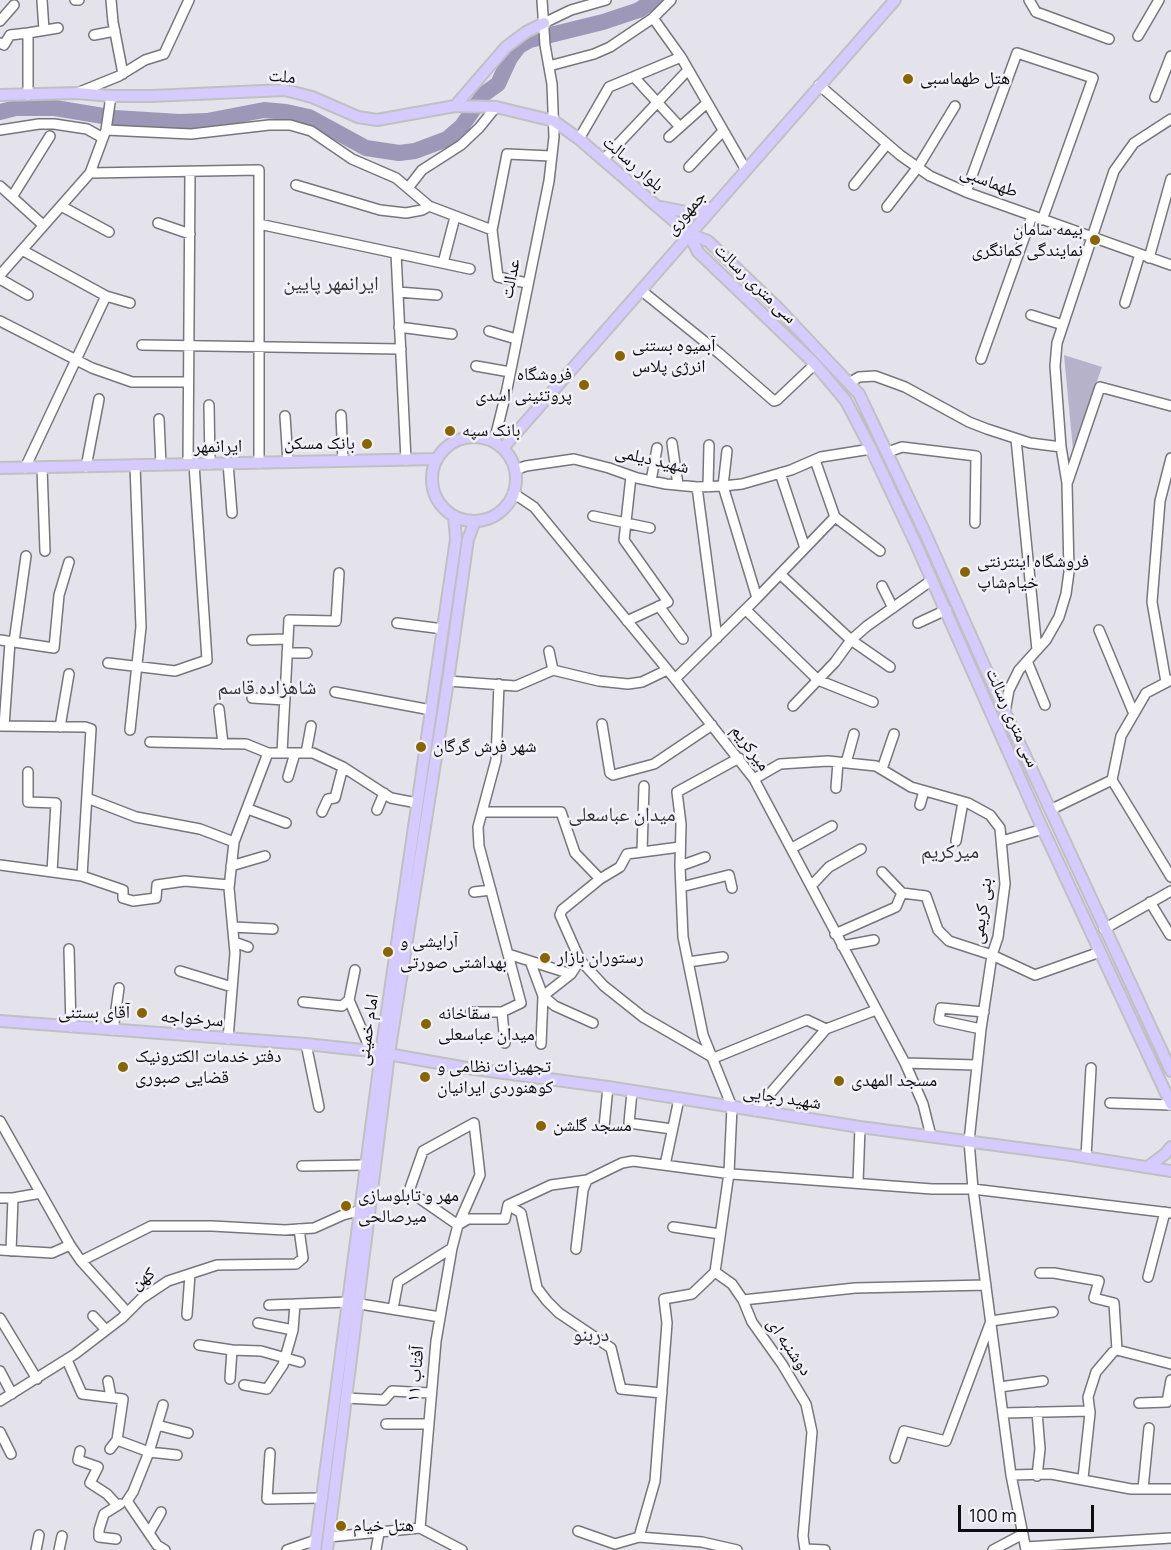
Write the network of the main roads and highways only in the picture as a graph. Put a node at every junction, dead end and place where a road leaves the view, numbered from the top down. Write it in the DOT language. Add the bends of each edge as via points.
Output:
graph roads {
  1 [pos="895,0"];
  2 [pos="544,27"];
  3 [pos="0,95"];
  4 [pos="455,106"];
  5 [pos="554,121"];
  6 [pos="656,205"];
  7 [pos="715,205"];
  8 [pos="689,234"];
  9 [pos="498,445"];
  10 [pos="437,459"];
  11 [pos="0,468"];
  12 [pos="454,516"];
  13 [pos="475,521"];
  14 [pos="926,535"];
  15 [pos="914,540"];
  16 [pos="1147,1017"];
  17 [pos="0,1021"];
  18 [pos="1134,1024"];
  19 [pos="380,1053"];
  20 [pos="1170,1068"];
  21 [pos="1171,1104"];
  22 [pos="1171,1146"];
  23 [pos="1149,1166"];
  24 [pos="1171,1171"];
  25 [pos="365,1209"];
  26 [pos="354,1303"];
  27 [pos="329,1537"];
  28 [pos="316,1542"];
  29 [pos="327,1550"];
  1 -- 7 [label="main road, جمهوری"];
  2 -- 4 [label="main road" via="526,32 506,47"];
  3 -- 4 [label="main road, ملت" via="285,90 358,117 377,120"];
  4 -- 5 [label="main road, ملت" via="493,107"];
  5 -- 6 [label="main road, بلوار رسالت"];
  6 -- 7 [label="main road" via="691,213"];
  6 -- 8 [label="main road, بلوار رسالت"];
  7 -- 8 [label="main road, جمهوری"];
  8 -- 9 [label="main road, جمهوری" via="642,291"];
  8 -- 14 [label="main road, سی متری رسالت" via="708,241 859,394"];
  8 -- 15 [label="main road, سی متری رسالت" via="698,252 815,363 846,401"];
  9 -- 10 [label="main road" via="472,437 462,439 452,443"];
  9 -- 13 [label="main road" via="510,456 515,470 513,493 496,514"];
  10 -- 11 [label="main road, ایرانمهر"];
  10 -- 12 [label="main road" via="433,469 434,491 438,501"];
  12 -- 13 [label="main road"];
  12 -- 19 [label="main road, امام خمینی" via="456,539"];
  13 -- 19 [label="main road, امام خمینی" via="468,539 448,681"];
  14 -- 15 [label="main road"];
  14 -- 16 [label="main road, سی متری رسالت"];
  15 -- 18 [label="main road, سی متری رسالت"];
  16 -- 18 [label="main road"];
  16 -- 20 [label="main road, سی متری رسالت"];
  17 -- 19 [label="main road, سرخواجه"];
  18 -- 21 [label="main road, سی متری رسالت"];
  19 -- 23 [label="main road, شهید رجایی" via="860,1127"];
  19 -- 25 [label="main road, امام خمینی"];
  19 -- 25 [label="main road, امام خمینی" via="366,1165"];
  22 -- 23 [label="main road"];
  23 -- 24 [label="main road, شهید رجایی"];
  25 -- 26 [label="main road, امام خمینی"];
  26 -- 27 [label="main road, امام خمینی"];
  26 -- 28 [label="main road, امام خمینی"];
  27 -- 28 [label="main road"];
  27 -- 29 [label="main road, امام خمینی"];
}
